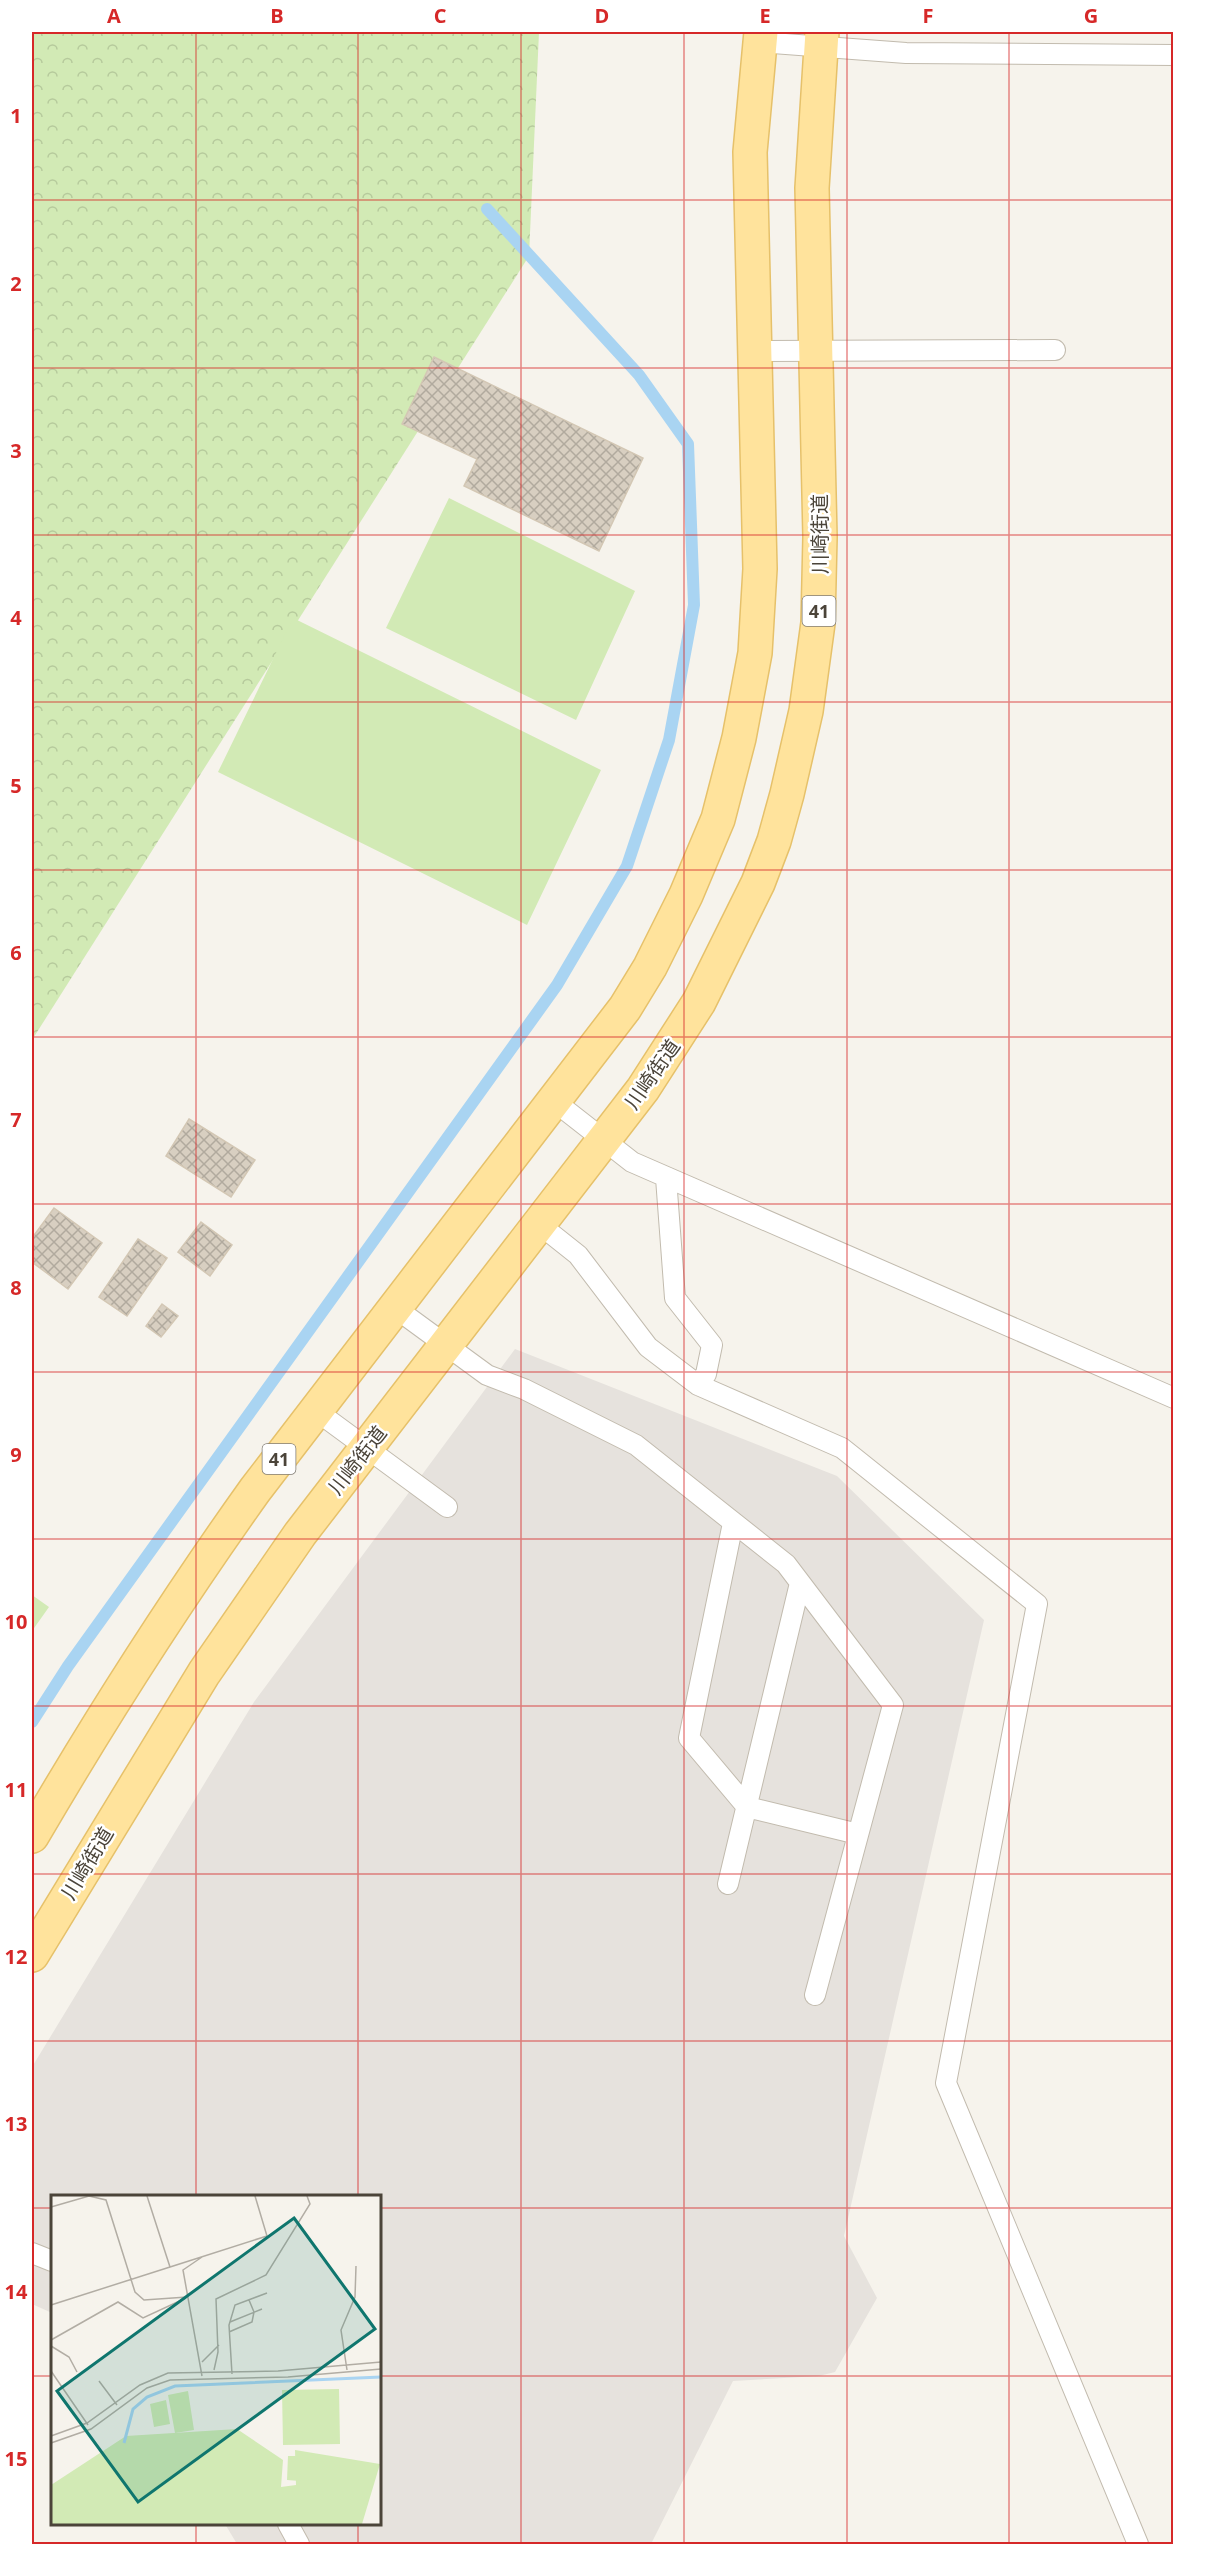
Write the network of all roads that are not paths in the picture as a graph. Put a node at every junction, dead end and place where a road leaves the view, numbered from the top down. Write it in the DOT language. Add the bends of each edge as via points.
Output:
graph roads {
  1 [pos="760,37"];
  2 [pos="821,39"];
  3 [pos="1173,55"];
  4 [pos="815,350"];
  5 [pos="1055,350"];
  6 [pos="754,351"];
  7 [pos="554,1101"];
  8 [pos="604,1140"];
  9 [pos="666,1178"];
  10 [pos="539,1224"];
  11 [pos="394,1307"];
  12 [pos="446,1345"];
  13 [pos="698,1385"];
  14 [pos="1173,1398"];
  15 [pos="315,1410"];
  16 [pos="367,1448"];
  17 [pos="447,1507"];
  18 [pos="734,1523"];
  19 [pos="800,1583"];
  20 [pos="747,1807"];
  21 [pos="858,1834"];
  22 [pos="32,1836"];
  23 [pos="728,1884"];
  24 [pos="32,1955"];
  25 [pos="815,1995"];
  26 [pos="32,2253"];
  27 [pos="51,2261"];
  28 [pos="289,2525"];
  29 [pos="299,2544"];
  30 [pos="1138,2544"];
  1 -- 2 [label="lane"];
  1 -- 6 [label="main road, 41" via="750,152"];
  2 -- 3 [label="lane" via="906,53"];
  2 -- 4 [label="main road, 川崎街道 / 41" via="812,188"];
  4 -- 5 [label="lane"];
  4 -- 6 [label="lane"];
  4 -- 8 [label="main road, 川崎街道 / 41" via="818,623 806,711 787,794 758,883 699,1002 644,1089"];
  6 -- 7 [label="main road, 41" via="760,568 755,653 718,819 650,968 597,1047"];
  7 -- 8 [label="lane"];
  7 -- 11 [label="main road, 41"];
  8 -- 9 [label="lane" via="632,1162"];
  8 -- 10 [label="main road, 川崎街道 / 41"];
  9 -- 13 [label="lane" via="675,1298 712,1345 706,1374"];
  9 -- 14 [label="lane"];
  10 -- 12 [label="main road, 川崎街道 / 41"];
  10 -- 13 [label="lane" via="578,1255 648,1347"];
  11 -- 12 [label="lane"];
  11 -- 15 [label="main road, 41"];
  12 -- 16 [label="main road, 川崎街道 / 41"];
  12 -- 18 [label="lane" via="487,1375 524,1389 636,1445"];
  13 -- 30 [label="lane" via="842,1448 1037,1604 946,2083"];
  15 -- 16 [label="lane"];
  15 -- 22 [label="main road, 41" via="205,1560 107,1709"];
  16 -- 17 [label="lane"];
  16 -- 24 [label="main road, 川崎街道 / 41" via="300,1534 204,1673"];
  18 -- 19 [label="lane" via="786,1564"];
  18 -- 20 [label="lane" via="689,1738"];
  19 -- 20 [label="lane"];
  19 -- 21 [label="lane" via="893,1705"];
  20 -- 21 [label="lane"];
  20 -- 23 [label="lane"];
  21 -- 25 [label="lane"];
  26 -- 27 [label="lane"];
  28 -- 29 [label="lane"];
}
